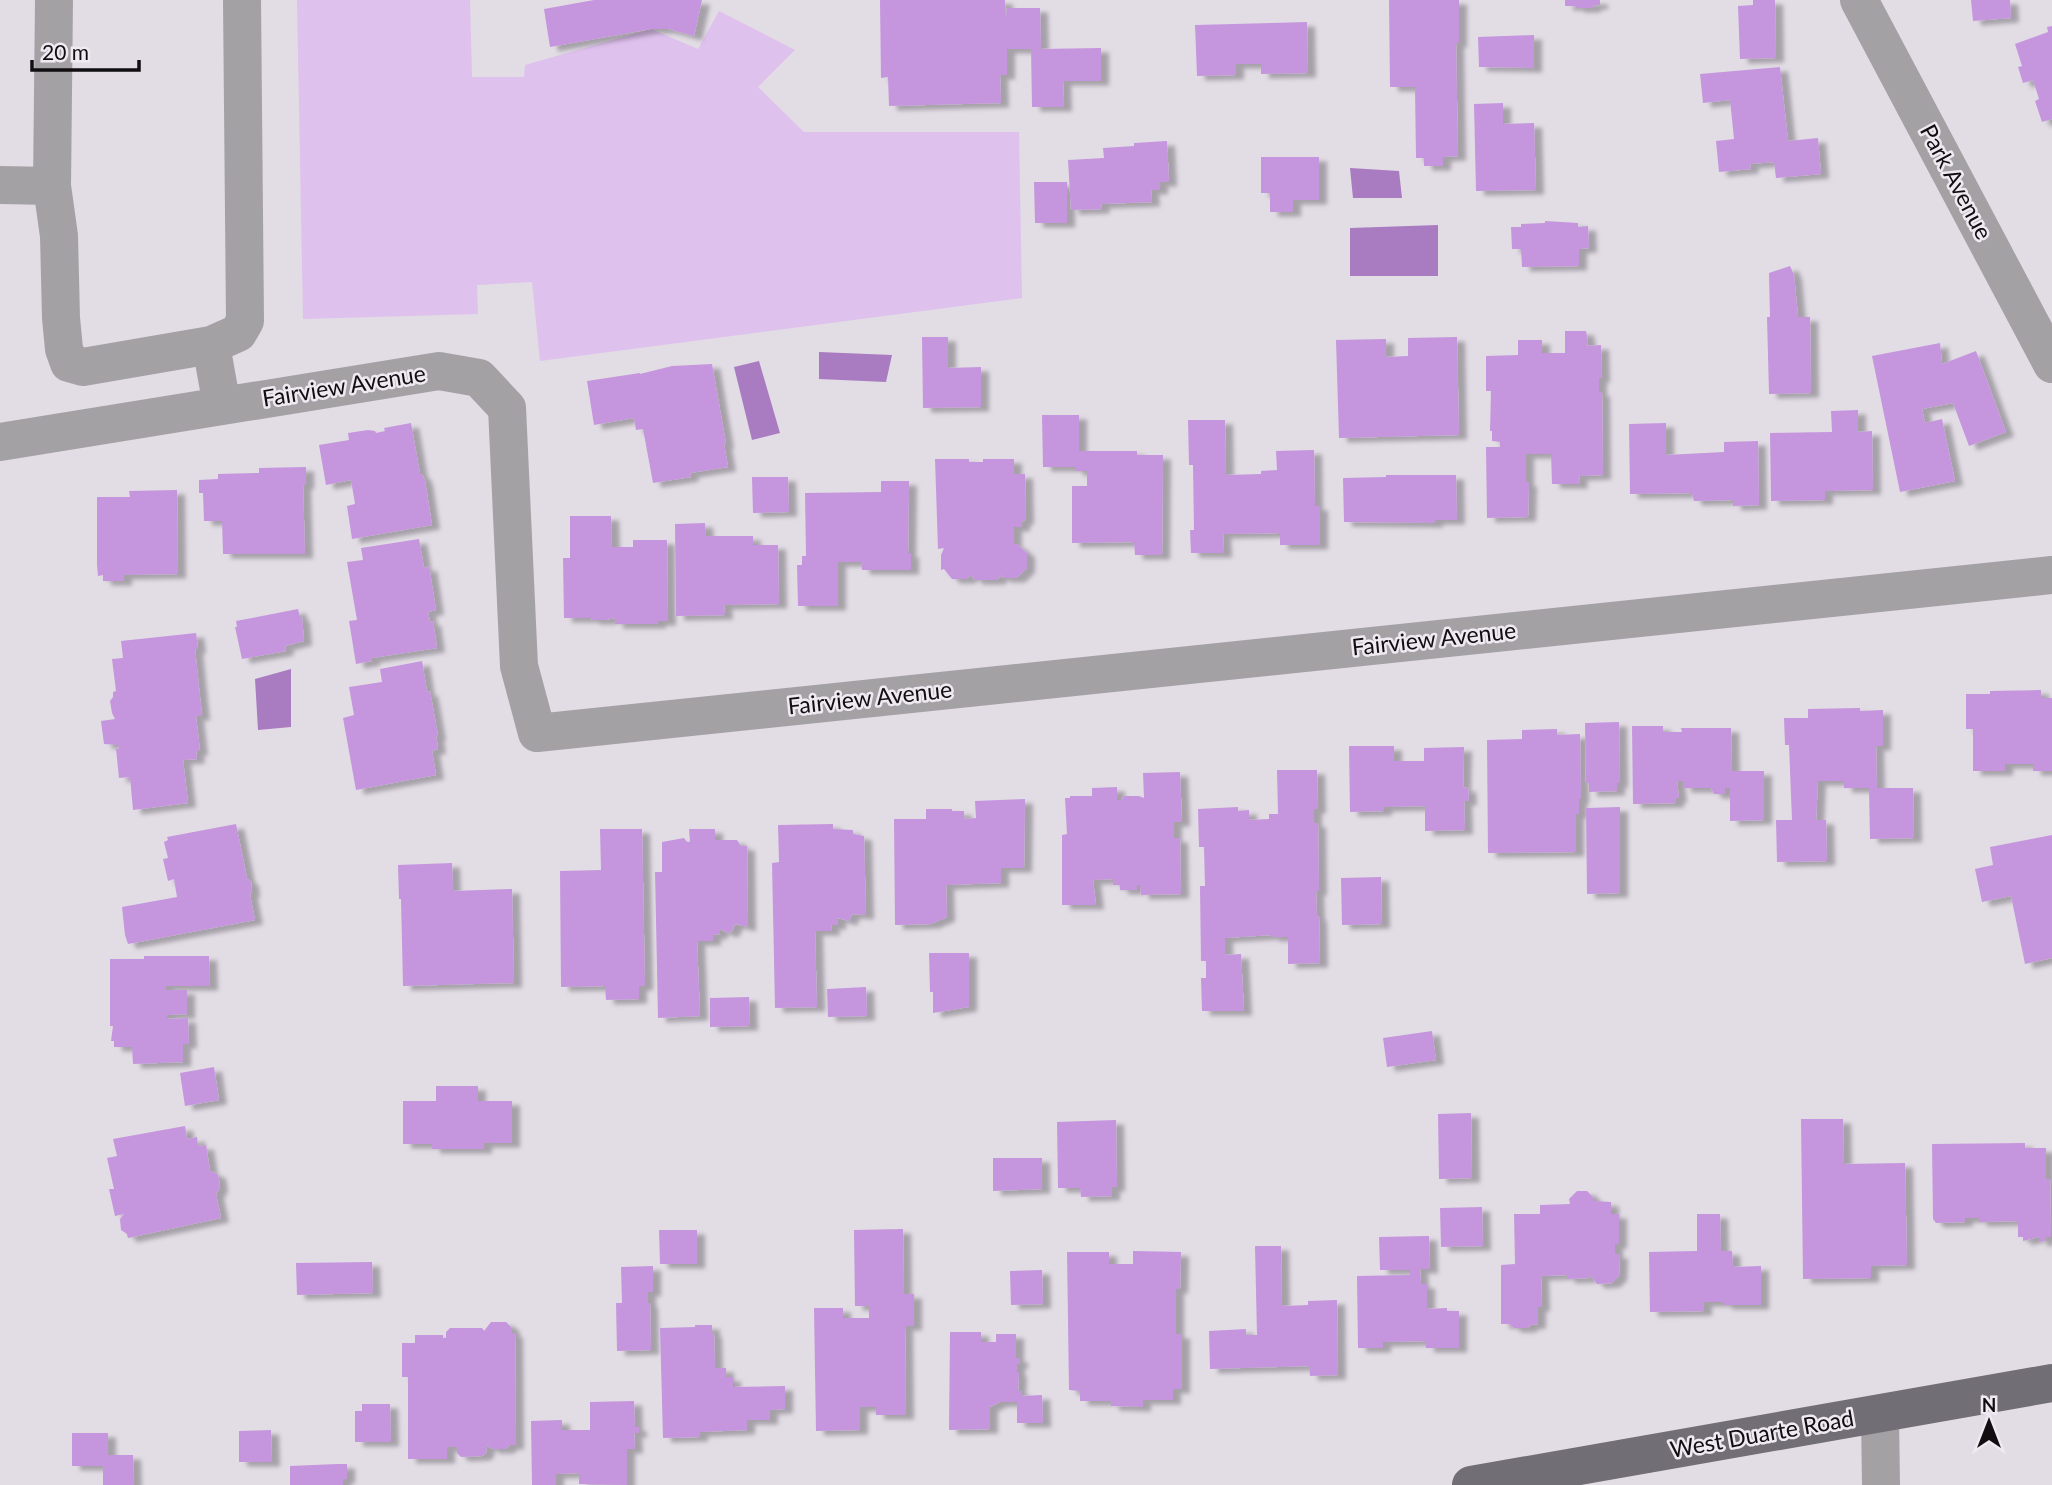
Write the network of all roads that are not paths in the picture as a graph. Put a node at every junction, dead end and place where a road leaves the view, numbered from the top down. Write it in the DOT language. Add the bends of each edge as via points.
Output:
graph roads {
  1 [pos="54,0"];
  2 [pos="242,0"];
  3 [pos="1859,0"];
  4 [pos="0,185"];
  5 [pos="52,186"];
  6 [pos="211,345"];
  7 [pos="125,360"];
  8 [pos="2052,364"];
  9 [pos="222,406"];
  10 [pos="133,420"];
  11 [pos="0,442"];
  12 [pos="2052,575"];
  13 [pos="2052,1383"];
  14 [pos="1880,1414"];
  15 [pos="1471,1485"];
  16 [pos="1881,1485"];
  1 -- 5 [label="street"];
  2 -- 6 [label="street" via="245,321 238,333"];
  3 -- 8 [label="street, Park Avenue"];
  4 -- 5 [label="street"];
  5 -- 7 [label="street" via="59,236 61,318 69,363 83,367"];
  6 -- 7 [label="street"];
  6 -- 9 [label="street"];
  7 -- 10 [label="street"];
  9 -- 10 [label="street, Fairview Avenue"];
  9 -- 12 [label="street, Fairview Avenue" via="439,371 479,378 507,408 519,666 537,733"];
  10 -- 11 [label="street, Fairview Avenue"];
  13 -- 14 [label="main road, West Duarte Road"];
  14 -- 15 [label="main road, West Duarte Road"];
  14 -- 16 [label="street"];
}
